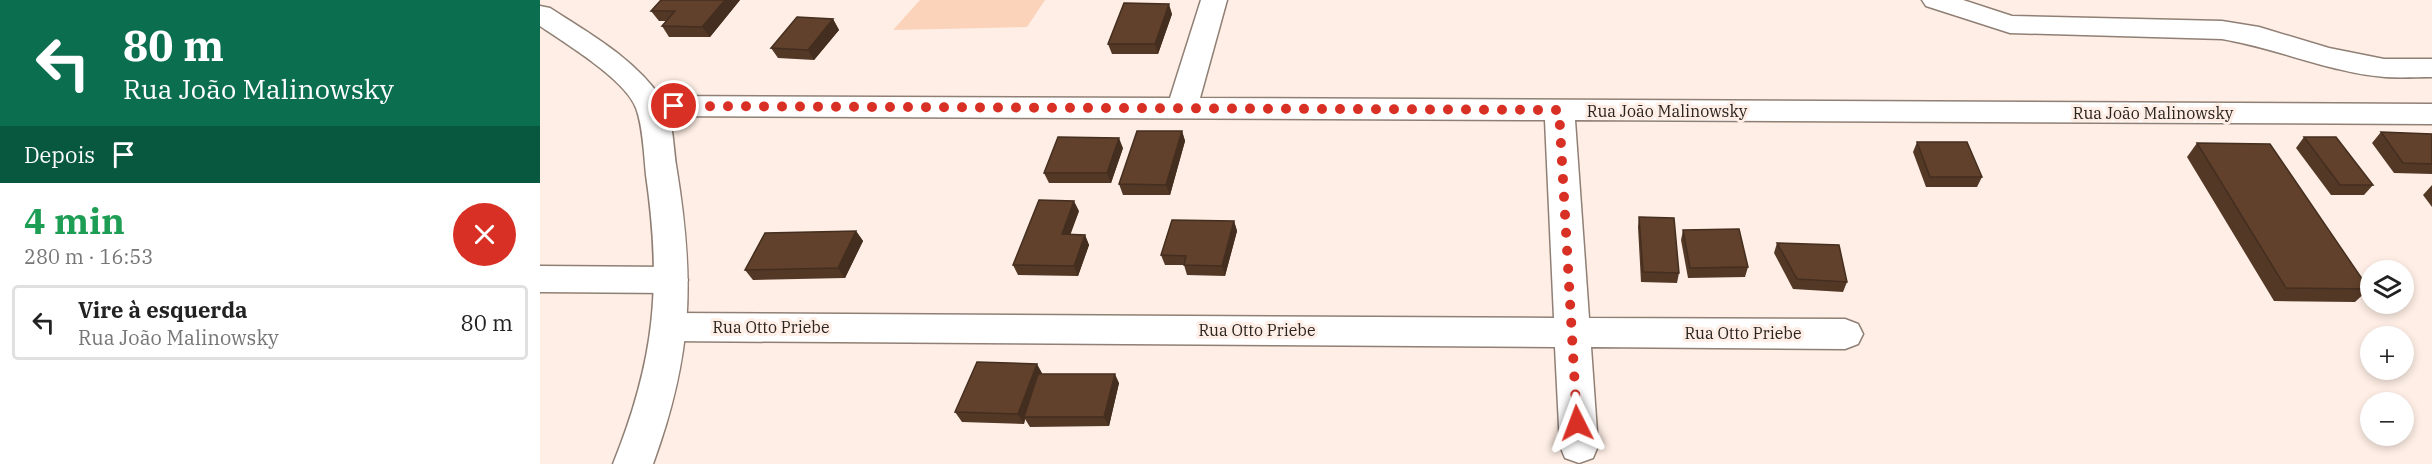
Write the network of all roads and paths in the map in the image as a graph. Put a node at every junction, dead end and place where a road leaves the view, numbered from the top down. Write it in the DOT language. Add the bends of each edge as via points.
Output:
graph roads {
  1 [pos="1214,0"];
  2 [pos="1935,0"];
  3 [pos="540,14"];
  4 [pos="2432,68"];
  5 [pos="651,106"];
  6 [pos="1182,109"];
  7 [pos="1559,110"];
  8 [pos="2432,114"];
  9 [pos="540,279"];
  10 [pos="671,280"];
  11 [pos="670,327"];
  12 [pos="1572,332"];
  13 [pos="1845,334"];
  14 [pos="1579,446"];
  15 [pos="633,464"];
  1 -- 6 [label="street"];
  2 -- 4 [label="street" via="2010,24 2222,30 2384,68"];
  3 -- 5 [label="street" via="623,72"];
  5 -- 6 [label="street, Rua João Malinowsky"];
  5 -- 10 [label="street" via="669,233"];
  6 -- 7 [label="street, Rua João Malinowsky"];
  7 -- 8 [label="street, Rua João Malinowsky"];
  7 -- 12 [label="street"];
  9 -- 10 [label="street"];
  10 -- 11 [label="street"];
  11 -- 12 [label="street, Rua Otto Priebe"];
  11 -- 15 [label="street" via="661,374"];
  12 -- 13 [label="street, Rua Otto Priebe"];
  12 -- 14 [label="street"];
}
